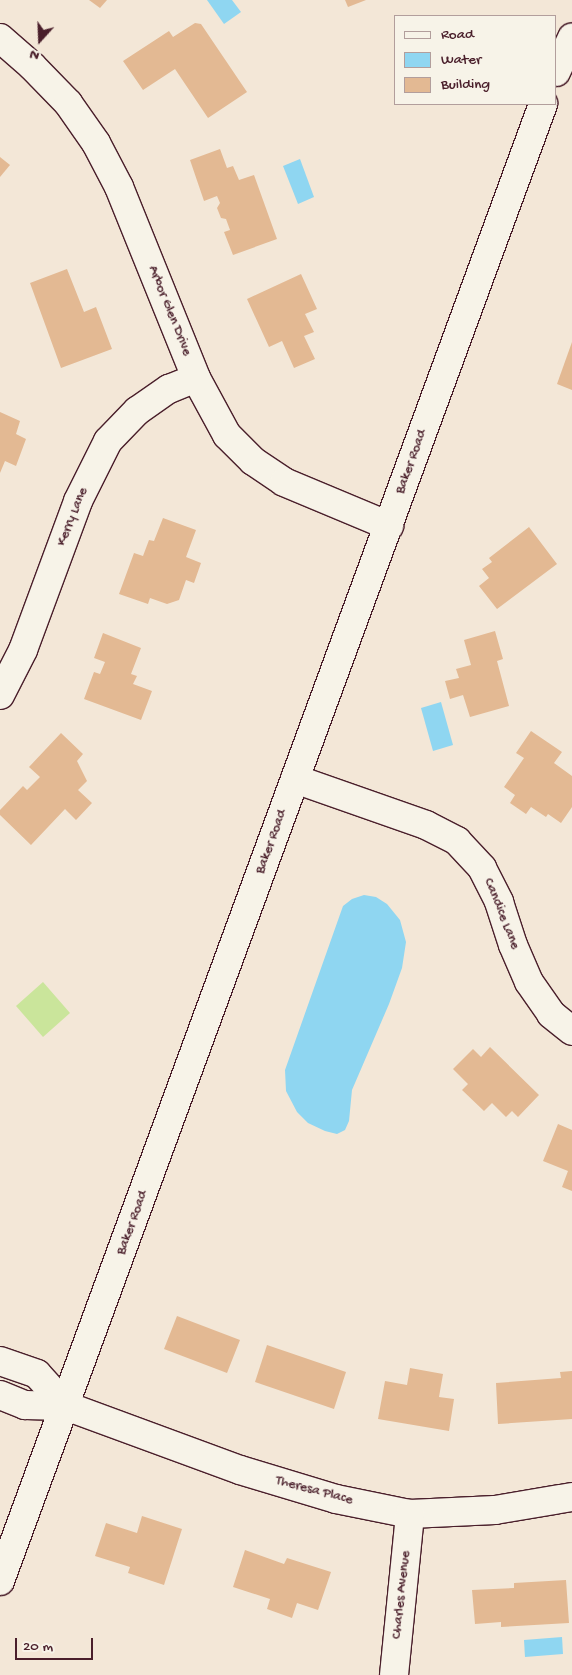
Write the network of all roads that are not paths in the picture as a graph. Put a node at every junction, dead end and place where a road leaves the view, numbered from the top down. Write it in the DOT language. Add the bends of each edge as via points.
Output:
graph roads {
  1 [pos="572,37"];
  2 [pos="0,38"];
  3 [pos="557,70"];
  4 [pos="543,105"];
  5 [pos="196,378"];
  6 [pos="389,526"];
  7 [pos="0,695"];
  8 [pos="295,780"];
  9 [pos="572,1031"];
  10 [pos="0,1361"];
  11 [pos="0,1395"];
  12 [pos="66,1406"];
  13 [pos="572,1497"];
  14 [pos="410,1514"];
  15 [pos="0,1581"];
  16 [pos="394,1675"];
  1 -- 3 [label="street"];
  2 -- 5 [label="street, Arbor Glen Drive" via="68,103 96,143 119,187"];
  4 -- 6 [label="street, Baker Road"];
  5 -- 6 [label="street, Arbor Glen Drive" via="227,435 253,461 284,482"];
  5 -- 7 [label="street, Kerry Lane" via="169,390 137,411 108,441 78,501 23,650"];
  6 -- 8 [label="street, Baker Road"];
  8 -- 9 [label="street, Candice Lane" via="426,824 457,841 482,868 499,902 529,982 552,1014"];
  8 -- 12 [label="street, Baker Road"];
  10 -- 12 [label="street" via="37,1374"];
  11 -- 12 [label="street" via="25,1405"];
  12 -- 14 [label="street, Theresa Place" via="240,1470 336,1499"];
  12 -- 15 [label="street, Baker Road"];
  13 -- 14 [label="street, Theresa Place" via="495,1510"];
  14 -- 16 [label="street, Charles Avenue"];
}
